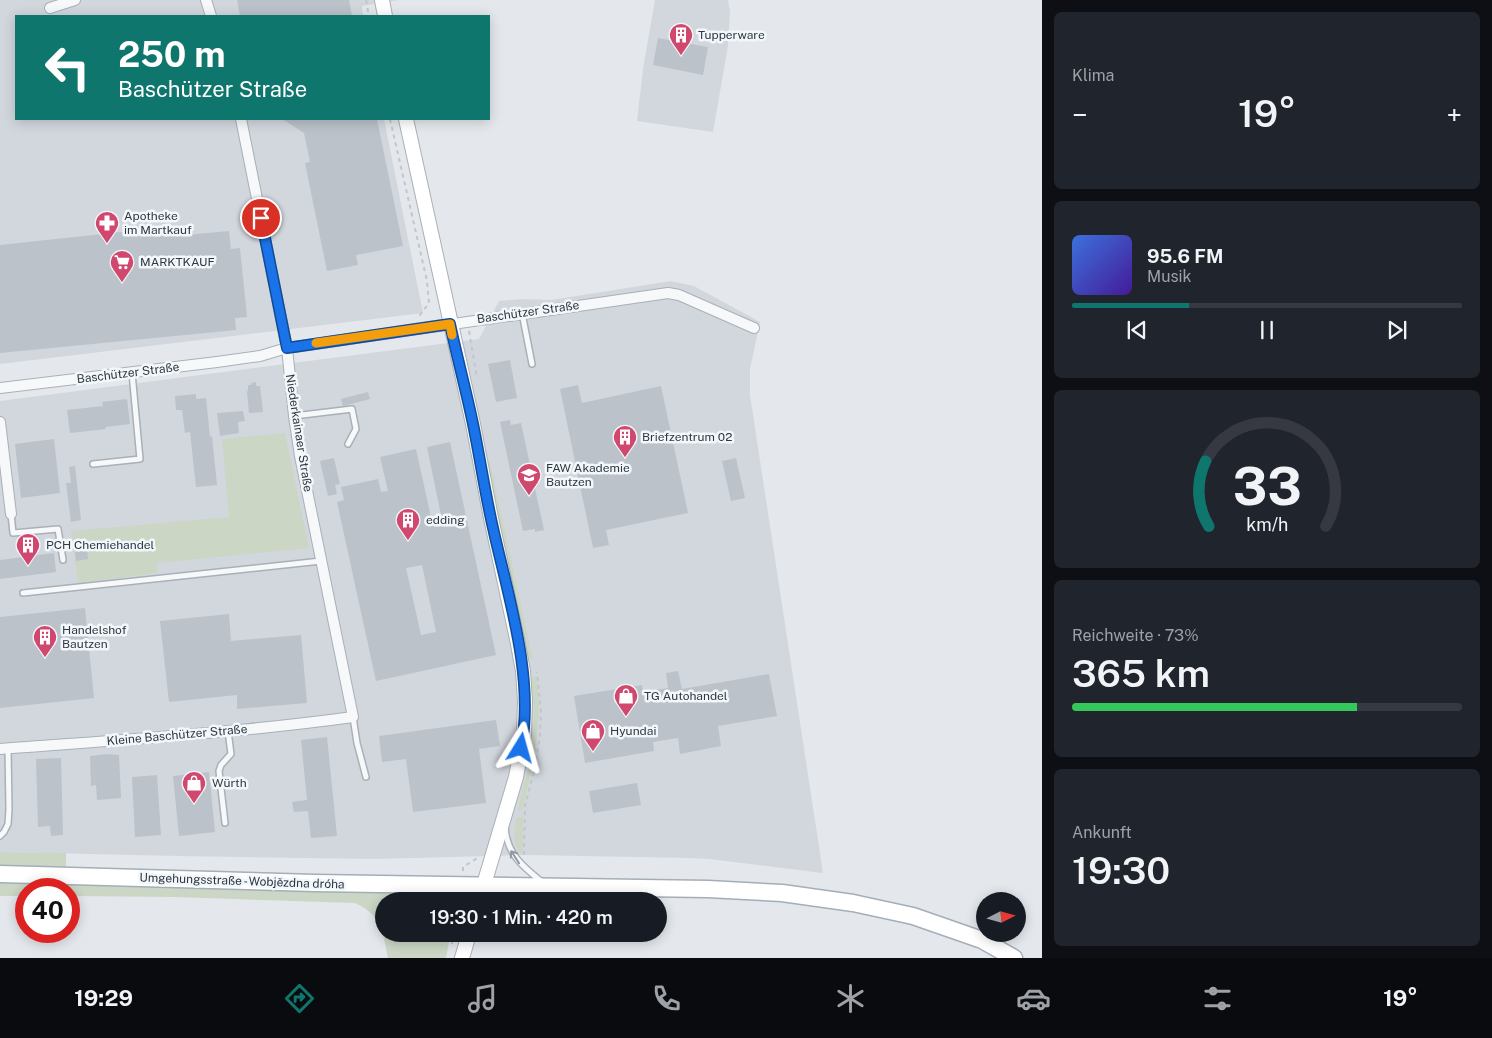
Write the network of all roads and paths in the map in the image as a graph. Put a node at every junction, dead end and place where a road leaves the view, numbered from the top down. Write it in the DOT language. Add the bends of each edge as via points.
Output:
graph roads {
  1 [pos="75,0"];
  2 [pos="206,0"];
  3 [pos="366,0"];
  4 [pos="382,0"];
  5 [pos="50,8"];
  6 [pos="211,15"];
  7 [pos="368,15"];
  8 [pos="385,15"];
  9 [pos="240,120"];
  10 [pos="390,120"];
  11 [pos="406,120"];
  12 [pos="522,313"];
  13 [pos="450,324"];
  14 [pos="423,328"];
  15 [pos="754,328"];
  16 [pos="287,348"];
  17 [pos="532,364"];
  18 [pos="132,372"];
  19 [pos="0,388"];
  20 [pos="294,416"];
  21 [pos="0,422"];
  22 [pos="348,444"];
  23 [pos="93,464"];
  24 [pos="11,514"];
  25 [pos="63,560"];
  26 [pos="321,561"];
  27 [pos="23,593"];
  28 [pos="353,717"];
  29 [pos="228,731"];
  30 [pos="4,748"];
  31 [pos="366,777"];
  32 [pos="505,816"];
  33 [pos="225,823"];
  34 [pos="0,836"];
  35 [pos="481,854"];
  36 [pos="0,874"];
  37 [pos="430,884"];
  38 [pos="462,885"];
  39 [pos="483,885"];
  40 [pos="546,886"];
  41 [pos="438,892"];
  42 [pos="481,892"];
  43 [pos="462,942"];
  44 [pos="466,942"];
  45 [pos="462,956"];
  46 [pos="1014,958"];
  1 -- 5 [label="street"];
  2 -- 6 [label="street"];
  3 -- 7 [label="path"];
  4 -- 8 [label="street"];
  9 -- 16 [label="street, Niederkainaer Straße"];
  10 -- 14 [label="path" via="427,281 428,303 420,315"];
  11 -- 13 [label="street"];
  12 -- 13 [label="street, Baschützer Straße"];
  12 -- 15 [label="street, Baschützer Straße" via="668,293"];
  12 -- 17 [label="lane"];
  13 -- 14 [label="street, Baschützer Straße"];
  13 -- 32 [label="street" via="523,671 524,734"];
  14 -- 16 [label="street, Baschützer Straße"];
  16 -- 18 [label="street, Baschützer Straße" via="252,357"];
  16 -- 20 [label="street, Niederkainaer Straße"];
  18 -- 19 [label="street, Baschützer Straße"];
  18 -- 23 [label="lane" via="140,459"];
  20 -- 22 [label="lane" via="352,409 356,429"];
  20 -- 26 [label="street, Niederkainaer Straße"];
  21 -- 24 [label="street"];
  24 -- 25 [label="lane" via="13,533 58,529"];
  26 -- 27 [label="lane"];
  26 -- 28 [label="street, Niederkainaer Straße"];
  28 -- 29 [label="street, Kleine Baschützer Straße"];
  28 -- 31 [label="lane"];
  29 -- 30 [label="street, Kleine Baschützer Straße"];
  29 -- 33 [label="lane" via="231,754 220,765 219,771"];
  30 -- 34 [label="lane" via="9,817"];
  32 -- 39 [label="street"];
  40 -- 32 [label="lane, one-way" via="519,863 510,848"];
  35 -- 38 [label="path" via="463,867"];
  36 -- 37 [label="main road, Umgehungsstraße - Wobjězdna dróha"];
  37 -- 38 [label="main road, Umgehungsstraße - Wobjězdna dróha"];
  37 -- 41 [label="street"];
  38 -- 39 [label="main road, Umgehungsstraße - Wobjězdna dróha"];
  39 -- 40 [label="main road, Umgehungsstraße - Wobjězdna dróha"];
  39 -- 42 [label="street"];
  40 -- 46 [label="main road, Umgehungsstraße - Wobjězdna dróha" via="782,893 853,903 914,916 982,940"];
  43 -- 45 [label="street"];
  44 -- 45 [label="street"];
}
